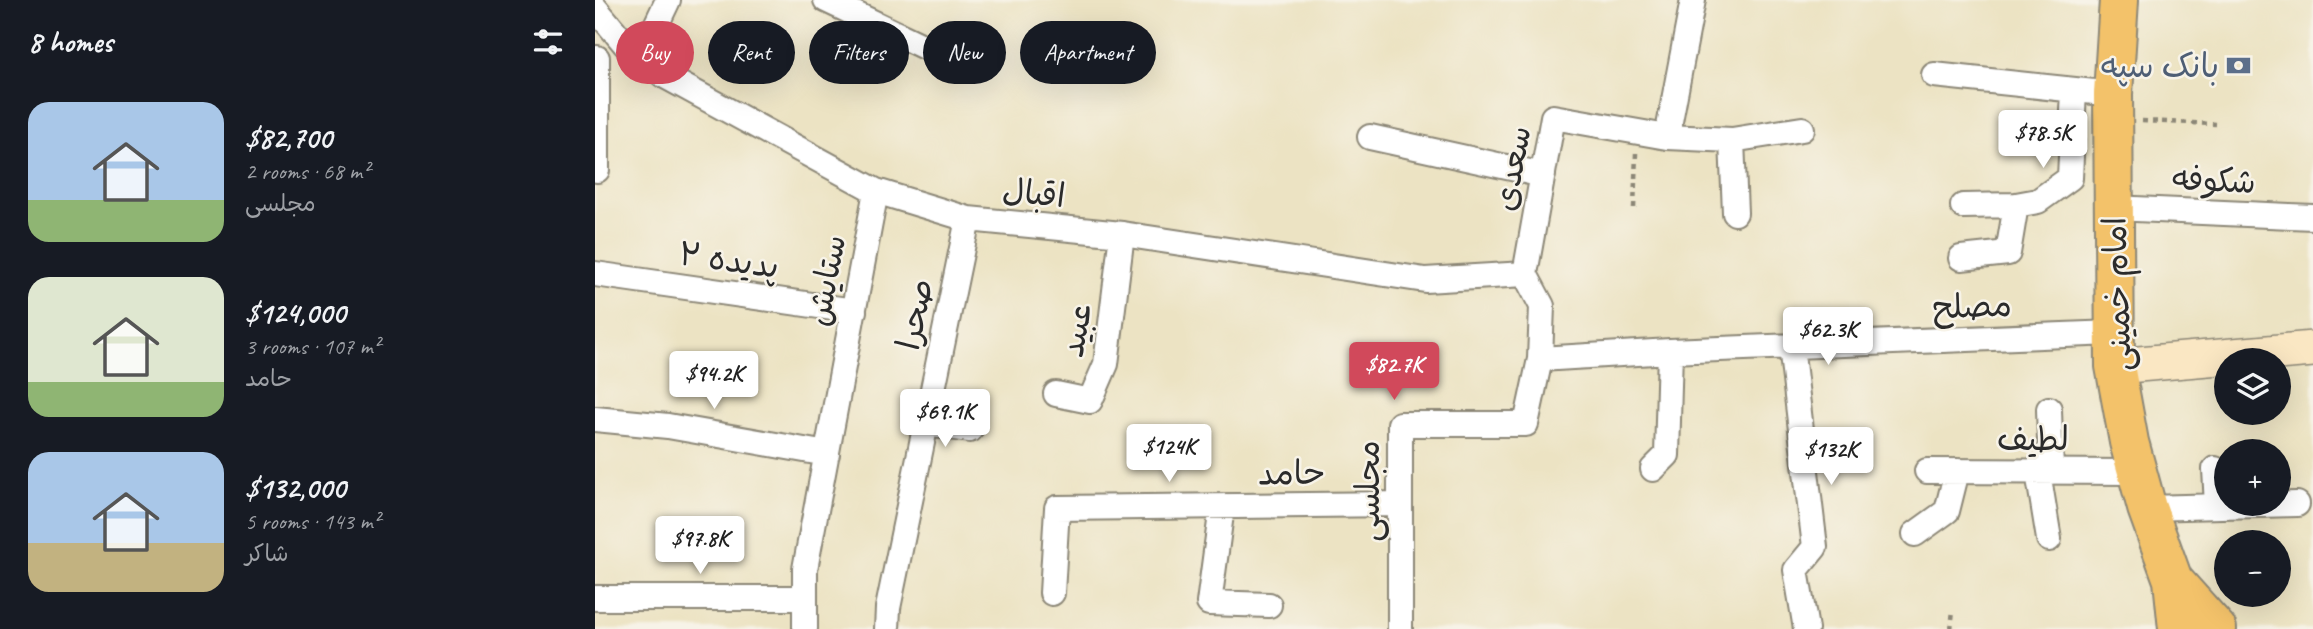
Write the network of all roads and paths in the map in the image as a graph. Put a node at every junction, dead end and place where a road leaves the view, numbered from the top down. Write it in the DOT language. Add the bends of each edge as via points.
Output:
graph roads {
  1 [pos="668,0"];
  2 [pos="826,0"];
  3 [pos="1693,0"];
  4 [pos="2119,0"];
  5 [pos="595,8"];
  6 [pos="654,21"];
  7 [pos="616,31"];
  8 [pos="923,46"];
  9 [pos="616,54"];
  10 [pos="596,58"];
  11 [pos="1934,75"];
  12 [pos="680,84"];
  13 [pos="2074,90"];
  14 [pos="2113,107"];
  15 [pos="2216,124"];
  16 [pos="1802,129"];
  17 [pos="1636,132"];
  18 [pos="1667,136"];
  19 [pos="1370,137"];
  20 [pos="1732,140"];
  21 [pos="597,170"];
  22 [pos="1543,175"];
  23 [pos="876,191"];
  24 [pos="2015,205"];
  25 [pos="1963,206"];
  26 [pos="1634,208"];
  27 [pos="2113,208"];
  28 [pos="1735,213"];
  29 [pos="2313,217"];
  30 [pos="968,219"];
  31 [pos="1122,234"];
  32 [pos="1961,258"];
  33 [pos="595,274"];
  34 [pos="1524,274"];
  35 [pos="853,311"];
  36 [pos="1791,346"];
  37 [pos="2114,349"];
  38 [pos="2313,349"];
  39 [pos="1670,351"];
  40 [pos="1540,359"];
  41 [pos="1056,394"];
  42 [pos="2049,408"];
  43 [pos="595,419"];
  44 [pos="926,424"];
  45 [pos="970,430"];
  46 [pos="827,454"];
  47 [pos="1653,469"];
  48 [pos="1927,471"];
  49 [pos="1957,471"];
  50 [pos="2045,472"];
  51 [pos="2143,490"];
  52 [pos="1400,505"];
  53 [pos="2214,505"];
  54 [pos="2291,505"];
  55 [pos="2297,505"];
  56 [pos="1221,507"];
  57 [pos="1915,534"];
  58 [pos="2049,539"];
  59 [pos="2173,580"];
  60 [pos="1052,593"];
  61 [pos="595,598"];
  62 [pos="805,598"];
  63 [pos="1269,606"];
  64 [pos="1953,610"];
  65 [pos="804,629"];
  66 [pos="887,629"];
  67 [pos="1400,629"];
  68 [pos="1806,629"];
  69 [pos="1951,629"];
  70 [pos="2178,629"];
  71 [pos="2217,629"];
  1 -- 6 [label="street"];
  2 -- 8 [label="street"];
  3 -- 18 [label="street"];
  4 -- 14 [label="main road, امام خمینی"];
  5 -- 7 [label="street, اقبال"];
  9 -- 10 [label="street"];
  10 -- 21 [label="street"];
  11 -- 13 [label="street"];
  12 -- 23 [label="street, اقبال"];
  13 -- 14 [label="street"];
  13 -- 24 [label="street" via="2070,178 2038,201"];
  14 -- 15 [label="path"];
  14 -- 27 [label="main road, امام خمینی"];
  16 -- 20 [label="street, سعدی"];
  17 -- 18 [label="street, سعدی"];
  17 -- 22 [label="street, سعدی" via="1553,117"];
  17 -- 26 [label="path"];
  18 -- 20 [label="street, سعدی"];
  19 -- 22 [label="street"];
  20 -- 28 [label="street"];
  22 -- 34 [label="street, سعدی"];
  23 -- 30 [label="street, اقبال"];
  23 -- 35 [label="street, ستایش"];
  24 -- 25 [label="street"];
  24 -- 32 [label="street" via="2007,253"];
  27 -- 29 [label="street, شکوفه"];
  27 -- 37 [label="main road, امام خمینی"];
  30 -- 31 [label="street, اقبال"];
  30 -- 44 [label="street, صحرا"];
  31 -- 34 [label="street, اقبال" via="1425,281"];
  31 -- 41 [label="street, عبید" via="1107,364 1090,401"];
  33 -- 35 [label="street, پدیده ۲"];
  34 -- 40 [label="street, مجلسی" via="1542,306"];
  35 -- 46 [label="street, ستایش"];
  36 -- 37 [label="street, مصلح"];
  36 -- 39 [label="street, مصلح"];
  36 -- 68 [label="street" via="1815,547 1796,570"];
  37 -- 38 [label="street"];
  37 -- 51 [label="main road, امام خمینی"];
  39 -- 40 [label="street, مصلح"];
  39 -- 47 [label="street" via="1667,455"];
  40 -- 52 [label="street, مجلسی" via="1526,424 1400,424"];
  42 -- 50 [label="street"];
  43 -- 46 [label="street" via="668,426"];
  44 -- 45 [label="street"];
  44 -- 66 [label="street, صحرا"];
  46 -- 62 [label="street, ستایش" via="805,569"];
  48 -- 49 [label="street, لطیف"];
  49 -- 50 [label="street, لطیف"];
  49 -- 57 [label="street" via="1947,511"];
  50 -- 51 [label="street, لطیف"];
  50 -- 58 [label="street"];
  51 -- 53 [label="street, لطیف"];
  51 -- 59 [label="main road, امام خمینی"];
  52 -- 56 [label="street, حامد"];
  52 -- 67 [label="street, مجلسی"];
  54 -- 55 [label="street, لطیف"];
  56 -- 60 [label="street, حامد" via="1057,508"];
  56 -- 63 [label="street" via="1209,603"];
  59 -- 70 [label="main road, امام خمینی"];
  59 -- 71 [label="main road, امام خمینی"];
  61 -- 62 [label="street"];
  62 -- 65 [label="street, ستایش"];
  64 -- 69 [label="path"];
}
